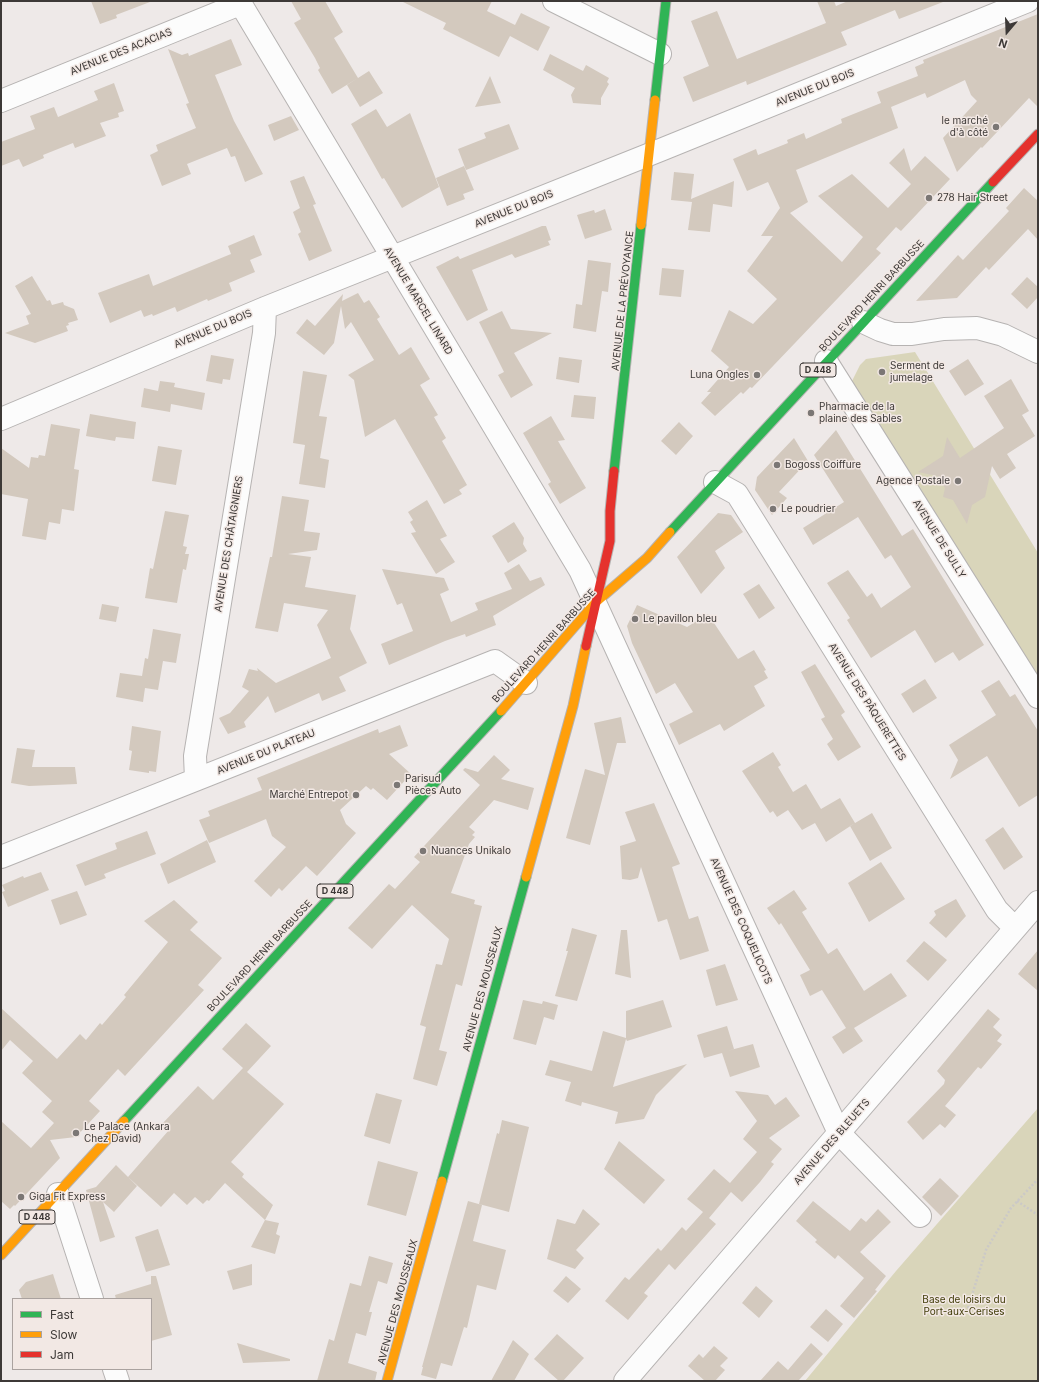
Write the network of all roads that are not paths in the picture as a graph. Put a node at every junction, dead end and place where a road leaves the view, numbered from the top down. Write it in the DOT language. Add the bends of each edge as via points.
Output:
graph roads {
  1 [pos="554,1"];
  2 [pos="666,1"];
  3 [pos="1028,1"];
  4 [pos="239,3"];
  5 [pos="660,54"];
  6 [pos="1,101"];
  7 [pos="1038,134"];
  8 [pos="650,154"];
  9 [pos="392,257"];
  10 [pos="265,308"];
  11 [pos="864,322"];
  12 [pos="1038,352"];
  13 [pos="826,361"];
  14 [pos="1,419"];
  15 [pos="715,482"];
  16 [pos="596,602"];
  17 [pos="526,683"];
  18 [pos="1038,697"];
  19 [pos="196,779"];
  20 [pos="1,857"];
  21 [pos="1038,902"];
  22 [pos="1015,928"];
  23 [pos="839,1133"];
  24 [pos="65,1186"];
  25 [pos="920,1216"];
  26 [pos="1,1255"];
  27 [pos="92,1298"];
  28 [pos="114,1370"];
  29 [pos="118,1381"];
  30 [pos="388,1381"];
  31 [pos="625,1381"];
  1 -- 5 [label="street"];
  2 -- 5 [label="main road, AVENUE DE LA PRÉVOYANCE"];
  3 -- 8 [label="street, AVENUE DU BOIS"];
  4 -- 6 [label="street, AVENUE DES ACACIAS"];
  4 -- 9 [label="street, AVENUE MARCEL LINARD"];
  5 -- 8 [label="main road, AVENUE DE LA PRÉVOYANCE"];
  7 -- 11 [label="main road, BOULEVARD HENRI BARBUSSE / D 448"];
  8 -- 9 [label="street, AVENUE DU BOIS"];
  8 -- 16 [label="main road, AVENUE DE LA PRÉVOYANCE" via="610,511 610,541"];
  9 -- 10 [label="street, AVENUE DU BOIS"];
  9 -- 16 [label="street, AVENUE MARCEL LINARD" via="576,563"];
  10 -- 14 [label="street, AVENUE DU BOIS"];
  10 -- 19 [label="street, AVENUE DES CHÂTAIGNIERS" via="264,332 194,756"];
  11 -- 12 [label="street" via="893,334 977,328 1003,335"];
  11 -- 13 [label="main road, BOULEVARD HENRI BARBUSSE / D 448"];
  13 -- 15 [label="main road, BOULEVARD HENRI BARBUSSE / D 448"];
  13 -- 18 [label="street, AVENUE DE SULLY"];
  15 -- 16 [label="main road, BOULEVARD HENRI BARBUSSE / D 448" via="648,558"];
  15 -- 22 [label="street, AVENUE DES PÂQUERETTES" via="737,494 997,910"];
  16 -- 17 [label="main road, BOULEVARD HENRI BARBUSSE / D 448"];
  16 -- 23 [label="street, AVENUE DES COQUELICOTS"];
  16 -- 30 [label="main road, AVENUE DES MOUSSEAUX" via="573,706"];
  17 -- 19 [label="street, AVENUE DU PLATEAU" via="495,661"];
  17 -- 24 [label="main road, BOULEVARD HENRI BARBUSSE / D 448"];
  19 -- 20 [label="street, AVENUE DU PLATEAU"];
  21 -- 22 [label="street, AVENUE DES BLEUETS"];
  22 -- 23 [label="street, AVENUE DES BLEUETS"];
  23 -- 25 [label="street, AVENUE DES COQUELICOTS"];
  23 -- 31 [label="street, AVENUE DES BLEUETS"];
  24 -- 26 [label="main road, D 448"];
  24 -- 27 [label="street"];
  28 -- 29 [label="street"];
}
